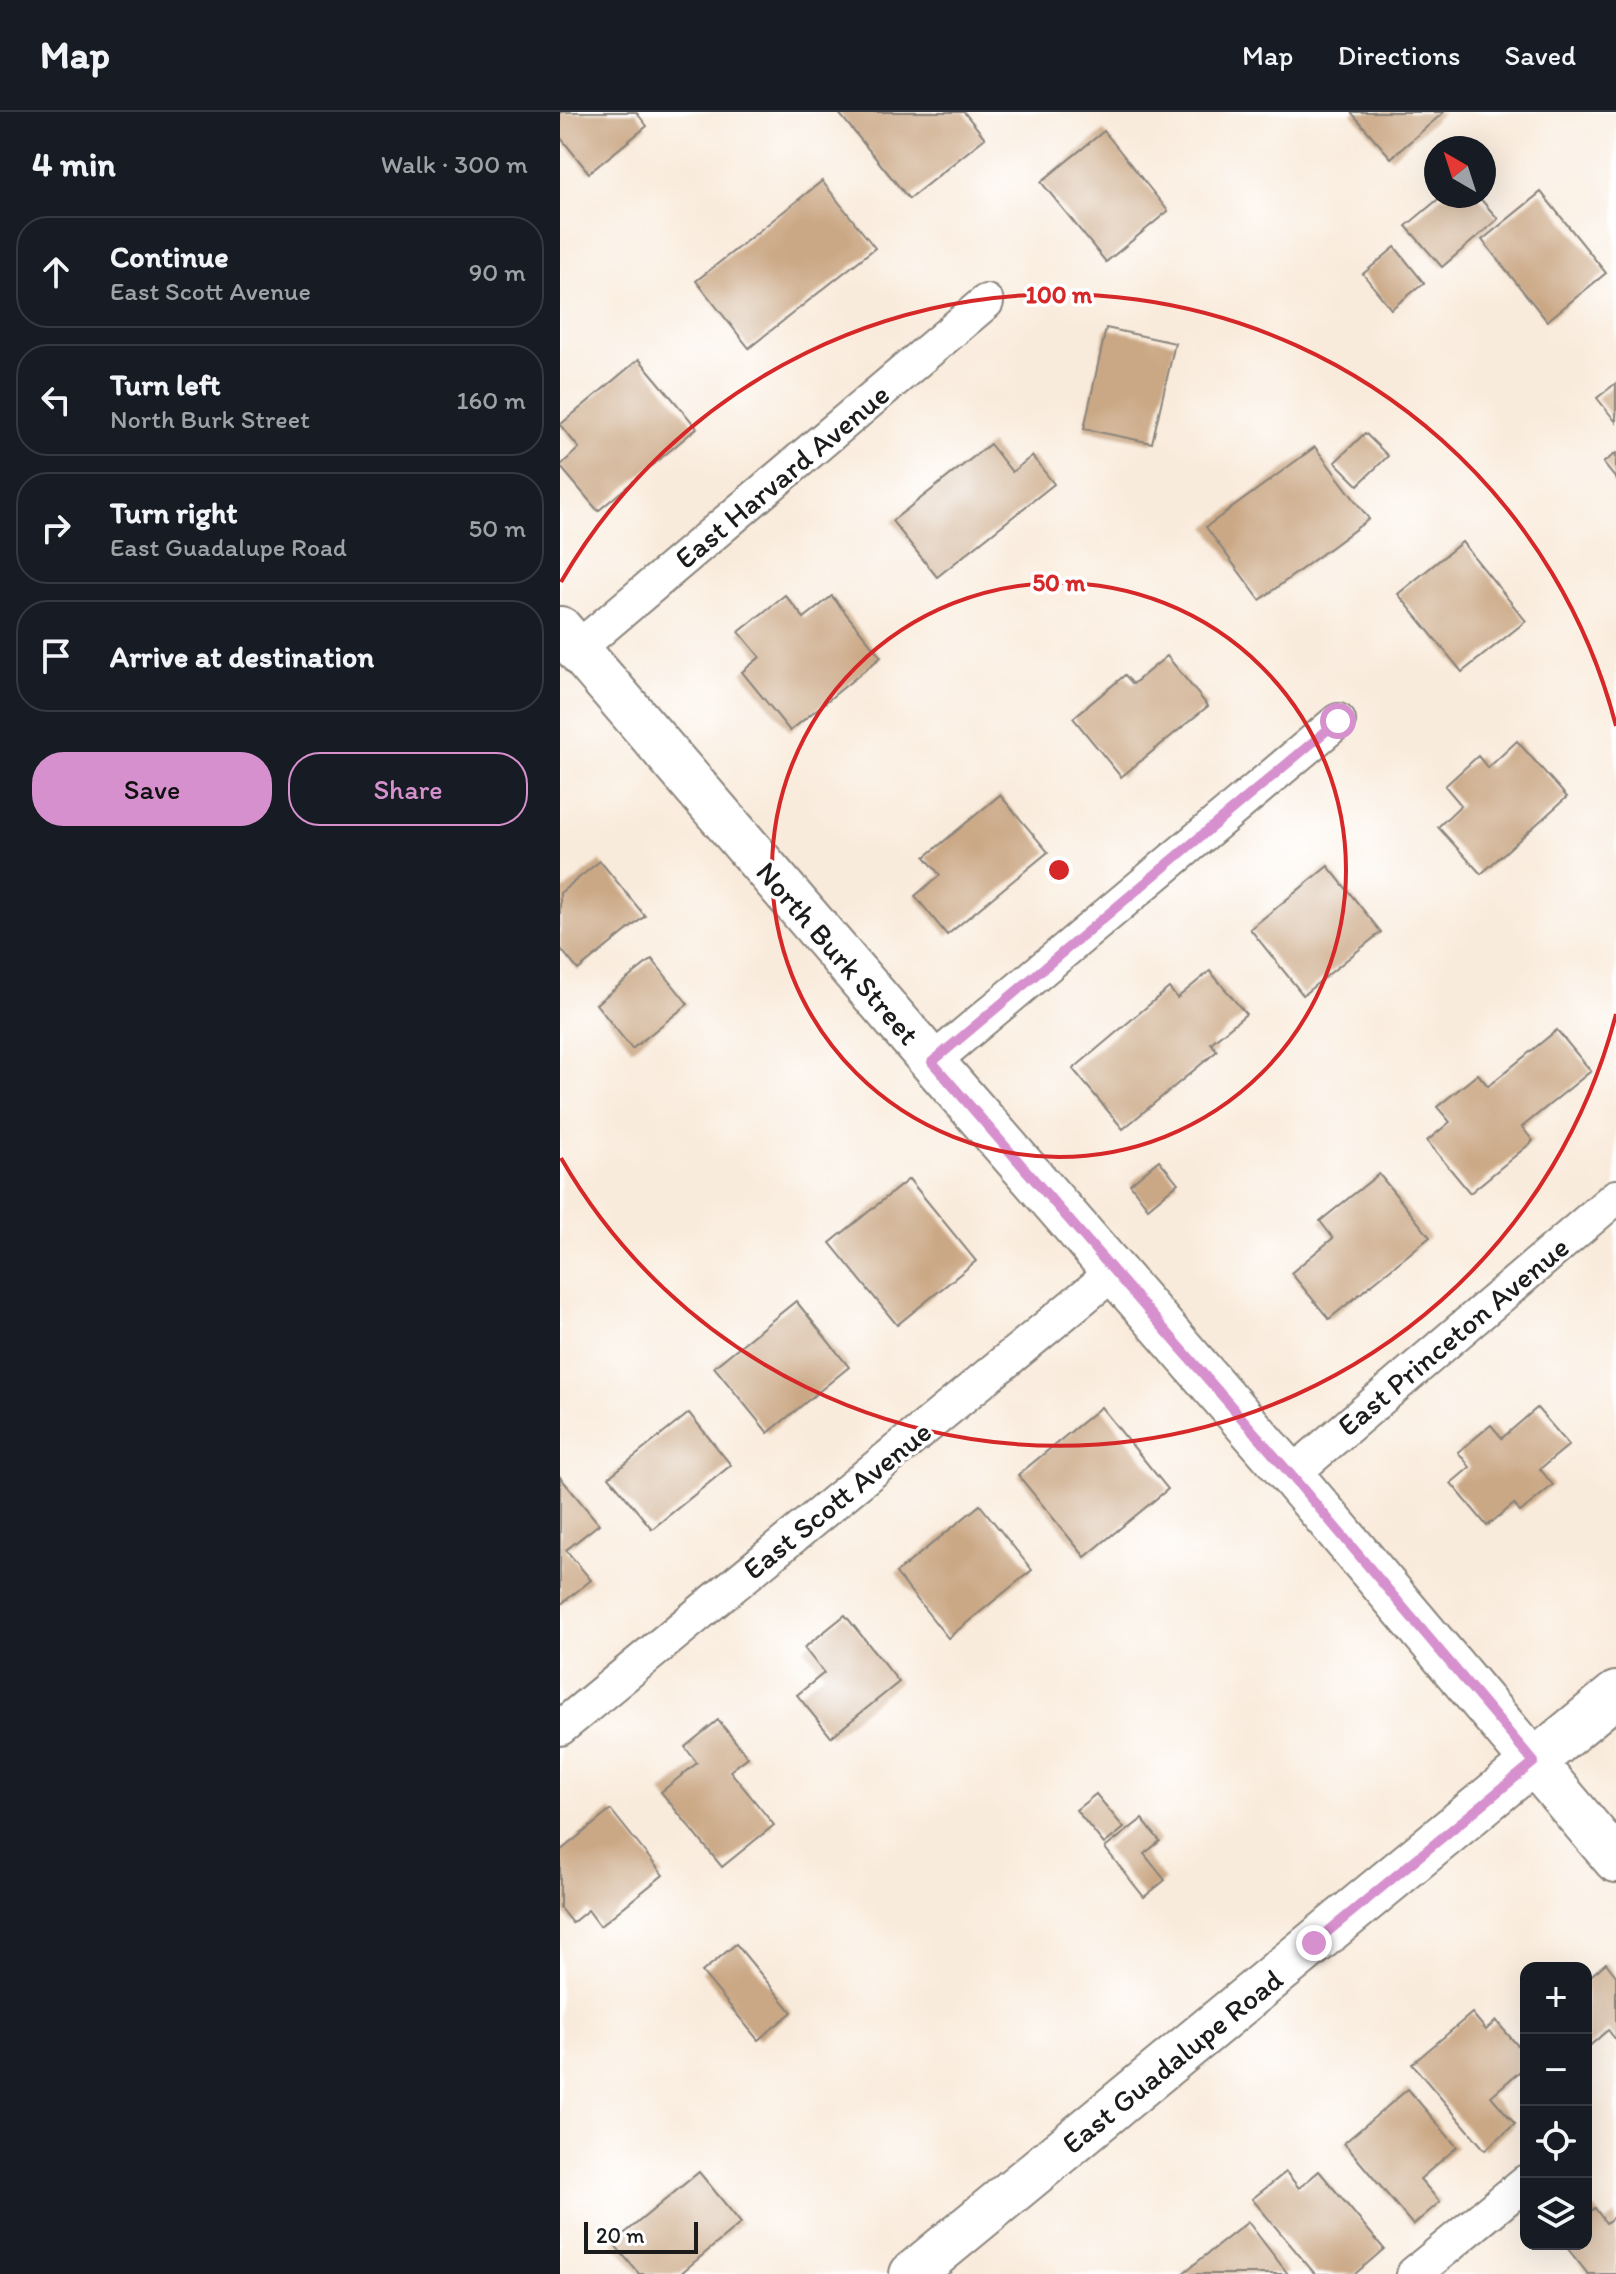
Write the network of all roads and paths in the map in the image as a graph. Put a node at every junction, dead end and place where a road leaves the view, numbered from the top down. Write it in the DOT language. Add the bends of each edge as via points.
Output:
graph roads {
  1 [pos="986,302"];
  2 [pos="568,639"];
  3 [pos="1338,721"];
  4 [pos="932,1062"];
  5 [pos="1616,1197"];
  6 [pos="1114,1272"];
  7 [pos="1291,1475"];
  8 [pos="1616,1694"];
  9 [pos="560,1728"];
  10 [pos="1534,1762"];
  11 [pos="1616,1860"];
  12 [pos="1520,2187"];
  13 [pos="933,2270"];
  14 [pos="1414,2274"];
  1 -- 2 [label="street, East Harvard Avenue"];
  2 -- 4 [label="street, North Burk Street"];
  3 -- 4 [label="street"];
  4 -- 6 [label="street, North Burk Street"];
  5 -- 7 [label="street, East Princeton Avenue"];
  6 -- 7 [label="street, North Burk Street"];
  6 -- 9 [label="street, East Scott Avenue"];
  7 -- 10 [label="street, North Burk Street"];
  8 -- 10 [label="street, East Guadalupe Road"];
  10 -- 11 [label="street, North Burk Street"];
  10 -- 13 [label="street, East Guadalupe Road"];
  12 -- 14 [label="street"];
}
